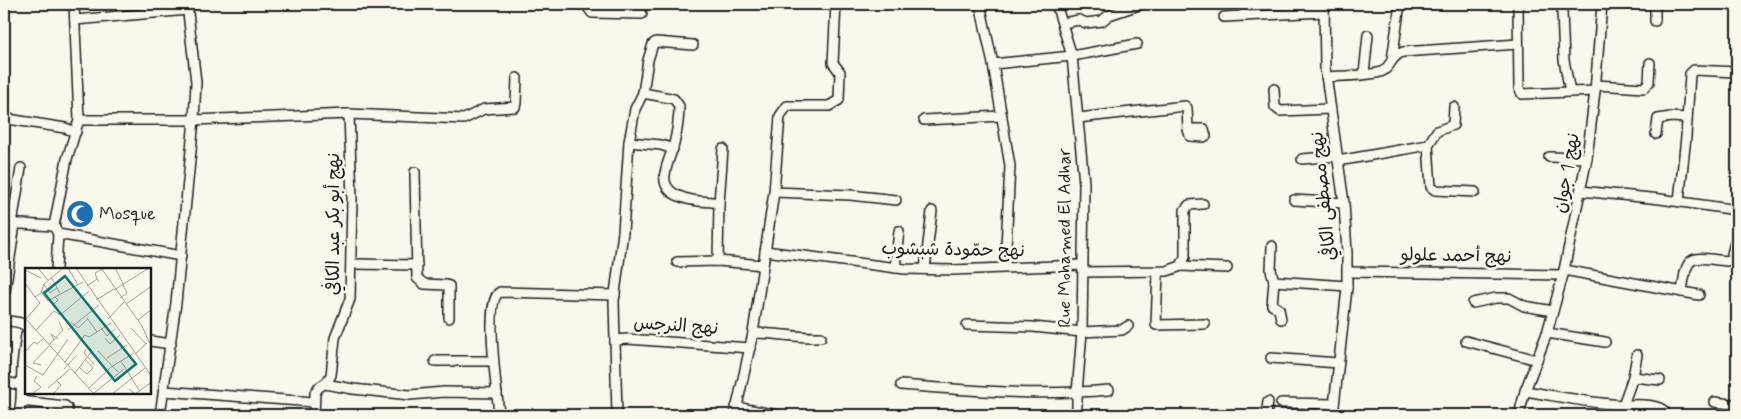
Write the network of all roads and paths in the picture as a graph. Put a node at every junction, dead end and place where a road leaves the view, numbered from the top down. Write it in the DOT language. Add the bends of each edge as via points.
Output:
graph roads {
  1 [pos="74,4"];
  2 [pos="588,4"];
  3 [pos="836,4"];
  4 [pos="980,4"];
  5 [pos="1056,4"];
  6 [pos="1142,4"];
  7 [pos="1243,4"];
  8 [pos="1400,4"];
  9 [pos="1602,4"];
  10 [pos="1655,4"];
  11 [pos="1518,5"];
  12 [pos="188,7"];
  13 [pos="1324,8"];
  14 [pos="1562,12"];
  15 [pos="642,14"];
  16 [pos="1245,16"];
  17 [pos="1224,17"];
  18 [pos="75,20"];
  19 [pos="1655,20"];
  20 [pos="1063,23"];
  21 [pos="1368,35"];
  22 [pos="1137,44"];
  23 [pos="1518,44"];
  24 [pos="693,45"];
  25 [pos="1072,56"];
  26 [pos="1392,60"];
  27 [pos="1650,63"];
  28 [pos="993,64"];
  29 [pos="1737,72"];
  30 [pos="1364,74"];
  31 [pos="1326,77"];
  32 [pos="517,78"];
  33 [pos="1595,88"];
  34 [pos="1274,89"];
  35 [pos="1570,92"];
  36 [pos="644,93"];
  37 [pos="1454,108"];
  38 [pos="1330,109"];
  39 [pos="349,114"];
  40 [pos="1002,116"];
  41 [pos="1078,118"];
  42 [pos="1687,118"];
  43 [pos="8,119"];
  44 [pos="79,120"];
  45 [pos="194,120"];
  46 [pos="924,120"];
  47 [pos="1188,129"];
  48 [pos="76,132"];
  49 [pos="1656,134"];
  50 [pos="629,142"];
  51 [pos="1428,145"];
  52 [pos="723,148"];
  53 [pos="672,149"];
  54 [pos="1549,157"];
  55 [pos="1338,158"];
  56 [pos="1588,158"];
  57 [pos="1302,159"];
  58 [pos="22,168"];
  59 [pos="414,172"];
  60 [pos="1581,191"];
  61 [pos="774,192"];
  62 [pos="1475,192"];
  63 [pos="896,200"];
  64 [pos="1294,200"];
  65 [pos="1679,201"];
  66 [pos="719,203"];
  67 [pos="1344,203"];
  68 [pos="1203,204"];
  69 [pos="1737,210"];
  70 [pos="932,211"];
  71 [pos="10,224"];
  72 [pos="56,230"];
  73 [pos="899,231"];
  74 [pos="1737,234"];
  75 [pos="1272,246"];
  76 [pos="765,251"];
  77 [pos="181,256"];
  78 [pos="718,260"];
  79 [pos="677,262"];
  80 [pos="352,264"];
  81 [pos="417,265"];
  82 [pos="763,265"];
  83 [pos="1005,266"];
  84 [pos="1181,266"];
  85 [pos="56,268"];
  86 [pos="895,268"];
  87 [pos="1227,268"];
  88 [pos="925,269"];
  89 [pos="1083,269"];
  90 [pos="1158,272"];
  91 [pos="1348,272"];
  92 [pos="1564,272"];
  93 [pos="1274,281"];
  94 [pos="1347,286"];
  95 [pos="5,291"];
  96 [pos="1682,292"];
  97 [pos="614,295"];
  98 [pos="1699,295"];
  99 [pos="1473,303"];
  100 [pos="1553,311"];
  101 [pos="449,318"];
  102 [pos="1281,319"];
  103 [pos="9,321"];
  104 [pos="1205,324"];
  105 [pos="966,325"];
  106 [pos="25,326"];
  107 [pos="1128,326"];
  108 [pos="1082,332"];
  109 [pos="753,333"];
  110 [pos="1547,333"];
  111 [pos="822,337"];
  112 [pos="615,340"];
  113 [pos="1466,340"];
  114 [pos="151,341"];
  115 [pos="1605,342"];
  116 [pos="171,344"];
  117 [pos="750,348"];
  118 [pos="25,350"];
  119 [pos="1637,355"];
  120 [pos="1271,358"];
  121 [pos="1537,360"];
  122 [pos="435,361"];
  123 [pos="493,361"];
  124 [pos="1338,363"];
  125 [pos="1633,377"];
  126 [pos="23,379"];
  127 [pos="1660,380"];
  128 [pos="4,382"];
  129 [pos="325,384"];
  130 [pos="901,385"];
  131 [pos="1109,390"];
  132 [pos="1526,391"];
  133 [pos="164,392"];
  134 [pos="497,393"];
  135 [pos="1077,393"];
  136 [pos="21,401"];
  137 [pos="314,402"];
  138 [pos="1268,402"];
  139 [pos="1715,402"];
  140 [pos="1281,403"];
  141 [pos="1623,405"];
  142 [pos="1737,405"];
  143 [pos="735,411"];
  144 [pos="1335,412"];
  145 [pos="19,415"];
  146 [pos="68,415"];
  147 [pos="160,415"];
  148 [pos="314,415"];
  149 [pos="499,415"];
  150 [pos="617,415"];
  151 [pos="777,415"];
  152 [pos="1076,415"];
  153 [pos="1266,415"];
  154 [pos="1519,415"];
  155 [pos="1665,415"];
  1 -- 18 [label="street"];
  2 -- 15 [label="street" via="592,13"];
  3 -- 61 [label="street" via="833,63 841,75 839,100 829,106 784,108 779,122"];
  4 -- 28 [label="street"];
  5 -- 20 [label="street, Rue Mohamed El Adhar"];
  6 -- 20 [label="street" via="1109,15 1102,21"];
  7 -- 16 [label="street"];
  8 -- 26 [label="street"];
  9 -- 33 [label="street, نهج 1 جوان"];
  10 -- 19 [label="street"];
  11 -- 23 [label="street"];
  12 -- 18 [label="street"];
  12 -- 45 [label="street" via="196,82"];
  13 -- 16 [label="street"];
  13 -- 31 [label="street, نهج مصطفى الكافي"];
  14 -- 35 [label="street" via="1564,60"];
  16 -- 17 [label="street"];
  18 -- 44 [label="street"];
  20 -- 25 [label="street, Rue Mohamed El Adhar"];
  21 -- 30 [label="street"];
  22 -- 25 [label="street"];
  23 -- 26 [label="street" via="1403,52"];
  23 -- 35 [label="street" via="1519,88 1522,94"];
  24 -- 36 [label="street" via="653,44"];
  25 -- 28 [label="street"];
  25 -- 41 [label="street, Rue Mohamed El Adhar"];
  26 -- 30 [label="street" via="1383,71"];
  27 -- 33 [label="street" via="1644,88"];
  28 -- 40 [label="street"];
  29 -- 42 [label="street" via="1694,70 1690,74"];
  30 -- 31 [label="street"];
  31 -- 38 [label="street, نهج مصطفى الكافي"];
  32 -- 39 [label="street" via="514,107 484,109 464,119"];
  33 -- 35 [label="street"];
  33 -- 56 [label="street, نهج 1 جوان"];
  34 -- 38 [label="street" via="1275,107 1280,112"];
  36 -- 50 [label="street" via="635,109"];
  36 -- 53 [label="street" via="670,98 679,104"];
  37 -- 51 [label="street" via="1453,125 1437,131"];
  38 -- 55 [label="street, نهج مصطفى الكافي"];
  39 -- 45 [label="street"];
  39 -- 80 [label="street, نهج أبو بكر عبد الكافي"];
  40 -- 46 [label="street"];
  40 -- 83 [label="street" via="1010,166"];
  41 -- 47 [label="street" via="1184,106 1187,108"];
  41 -- 89 [label="street, Rue Mohamed El Adhar" via="1084,183"];
  42 -- 49 [label="street" via="1658,119"];
  42 -- 65 [label="street"];
  43 -- 48 [label="street"];
  44 -- 45 [label="street"];
  44 -- 48 [label="street"];
  45 -- 77 [label="street"];
  48 -- 72 [label="street" via="66,167"];
  50 -- 53 [label="street"];
  50 -- 97 [label="street" via="623,232"];
  51 -- 55 [label="street"];
  51 -- 62 [label="street" via="1431,187 1435,190"];
  52 -- 66 [label="street"];
  53 -- 66 [label="street" via="665,169 666,185 684,198"];
  54 -- 56 [label="street"];
  55 -- 57 [label="street"];
  55 -- 67 [label="street, نهج مصطفى الكافي"];
  56 -- 60 [label="street, نهج 1 جوان"];
  58 -- 71 [label="street"];
  59 -- 81 [label="street"];
  60 -- 65 [label="street"];
  60 -- 92 [label="street, نهج 1 جوان"];
  61 -- 63 [label="street"];
  61 -- 76 [label="street"];
  64 -- 67 [label="street"];
  65 -- 69 [label="street"];
  66 -- 78 [label="street"];
  67 -- 91 [label="street, نهج مصطفى الكافي"];
  68 -- 84 [label="street" via="1189,205 1185,210 1185,257"];
  70 -- 88 [label="street"];
  71 -- 72 [label="street"];
  71 -- 95 [label="street"];
  72 -- 77 [label="street"];
  72 -- 85 [label="street"];
  73 -- 86 [label="street"];
  74 -- 96 [label="street" via="1731,258 1727,261 1689,261"];
  75 -- 93 [label="street"];
  76 -- 82 [label="street"];
  76 -- 86 [label="street, نهج حمّودة شبشوب"];
  77 -- 116 [label="street"];
  78 -- 79 [label="street"];
  78 -- 82 [label="street"];
  80 -- 81 [label="street"];
  80 -- 129 [label="street, نهج أبو بكر عبد الكافي" via="349,305 336,338 331,374"];
  81 -- 101 [label="street" via="417,278 421,282 449,286"];
  82 -- 109 [label="street"];
  83 -- 88 [label="street, نهج حمّودة شبشوب"];
  83 -- 89 [label="street, نهج حمّودة شبشوب"];
  84 -- 87 [label="street, نهج حمّودة شبشوب"];
  84 -- 90 [label="street, نهج حمّودة شبشوب"];
  86 -- 88 [label="street, نهج حمّودة شبشوب"];
  89 -- 90 [label="street, نهج حمّودة شبشوب"];
  89 -- 108 [label="street, Rue Mohamed El Adhar"];
  90 -- 104 [label="street" via="1156,325"];
  91 -- 92 [label="street, نهج أحمد علولو"];
  91 -- 94 [label="street, نهج مصطفى الكافي"];
  92 -- 96 [label="street, نهج أحمد علولو"];
  92 -- 100 [label="street, نهج 1 جوان"];
  93 -- 94 [label="street"];
  93 -- 102 [label="street" via="1272,305 1280,309"];
  94 -- 124 [label="street, نهج مصطفى الكافي"];
  96 -- 98 [label="street, نهج أحمد علولو"];
  97 -- 112 [label="street"];
  97 -- 123 [label="street" via="500,292 494,298"];
  99 -- 100 [label="street" via="1509,298 1524,306"];
  100 -- 110 [label="street, نهج 1 جوان"];
  103 -- 106 [label="street"];
  105 -- 108 [label="street"];
  107 -- 108 [label="street" via="1122,330"];
  108 -- 135 [label="street, Rue Mohamed El Adhar"];
  109 -- 111 [label="street"];
  109 -- 117 [label="street"];
  110 -- 115 [label="street"];
  110 -- 121 [label="street, نهج 1 جوان"];
  112 -- 117 [label="street, نهج النرجس"];
  112 -- 150 [label="street, نهج النرجس"];
  113 -- 121 [label="street"];
  114 -- 116 [label="street"];
  116 -- 133 [label="street"];
  117 -- 143 [label="street"];
  118 -- 126 [label="street"];
  119 -- 125 [label="street"];
  120 -- 124 [label="street"];
  121 -- 132 [label="street, نهج 1 جوان"];
  122 -- 123 [label="street"];
  123 -- 134 [label="street"];
  124 -- 144 [label="street, نهج مصطفى الكافي"];
  125 -- 127 [label="street"];
  125 -- 141 [label="street"];
  126 -- 128 [label="street"];
  126 -- 136 [label="street"];
  129 -- 134 [label="street" via="353,390 416,395"];
  129 -- 137 [label="street, نهج أبو بكر عبد الكافي" via="316,390"];
  130 -- 135 [label="street" via="987,392"];
  131 -- 135 [label="street"];
  132 -- 141 [label="street"];
  132 -- 154 [label="street, نهج 1 جوان"];
  133 -- 137 [label="street"];
  133 -- 147 [label="street"];
  134 -- 149 [label="street"];
  135 -- 152 [label="street, Rue Mohamed El Adhar"];
  136 -- 145 [label="street"];
  136 -- 146 [label="street" via="65,406"];
  137 -- 148 [label="street"];
  138 -- 153 [label="street"];
  139 -- 142 [label="street"];
  140 -- 144 [label="street"];
  141 -- 155 [label="street" via="1662,408"];
  143 -- 151 [label="street"];
}
